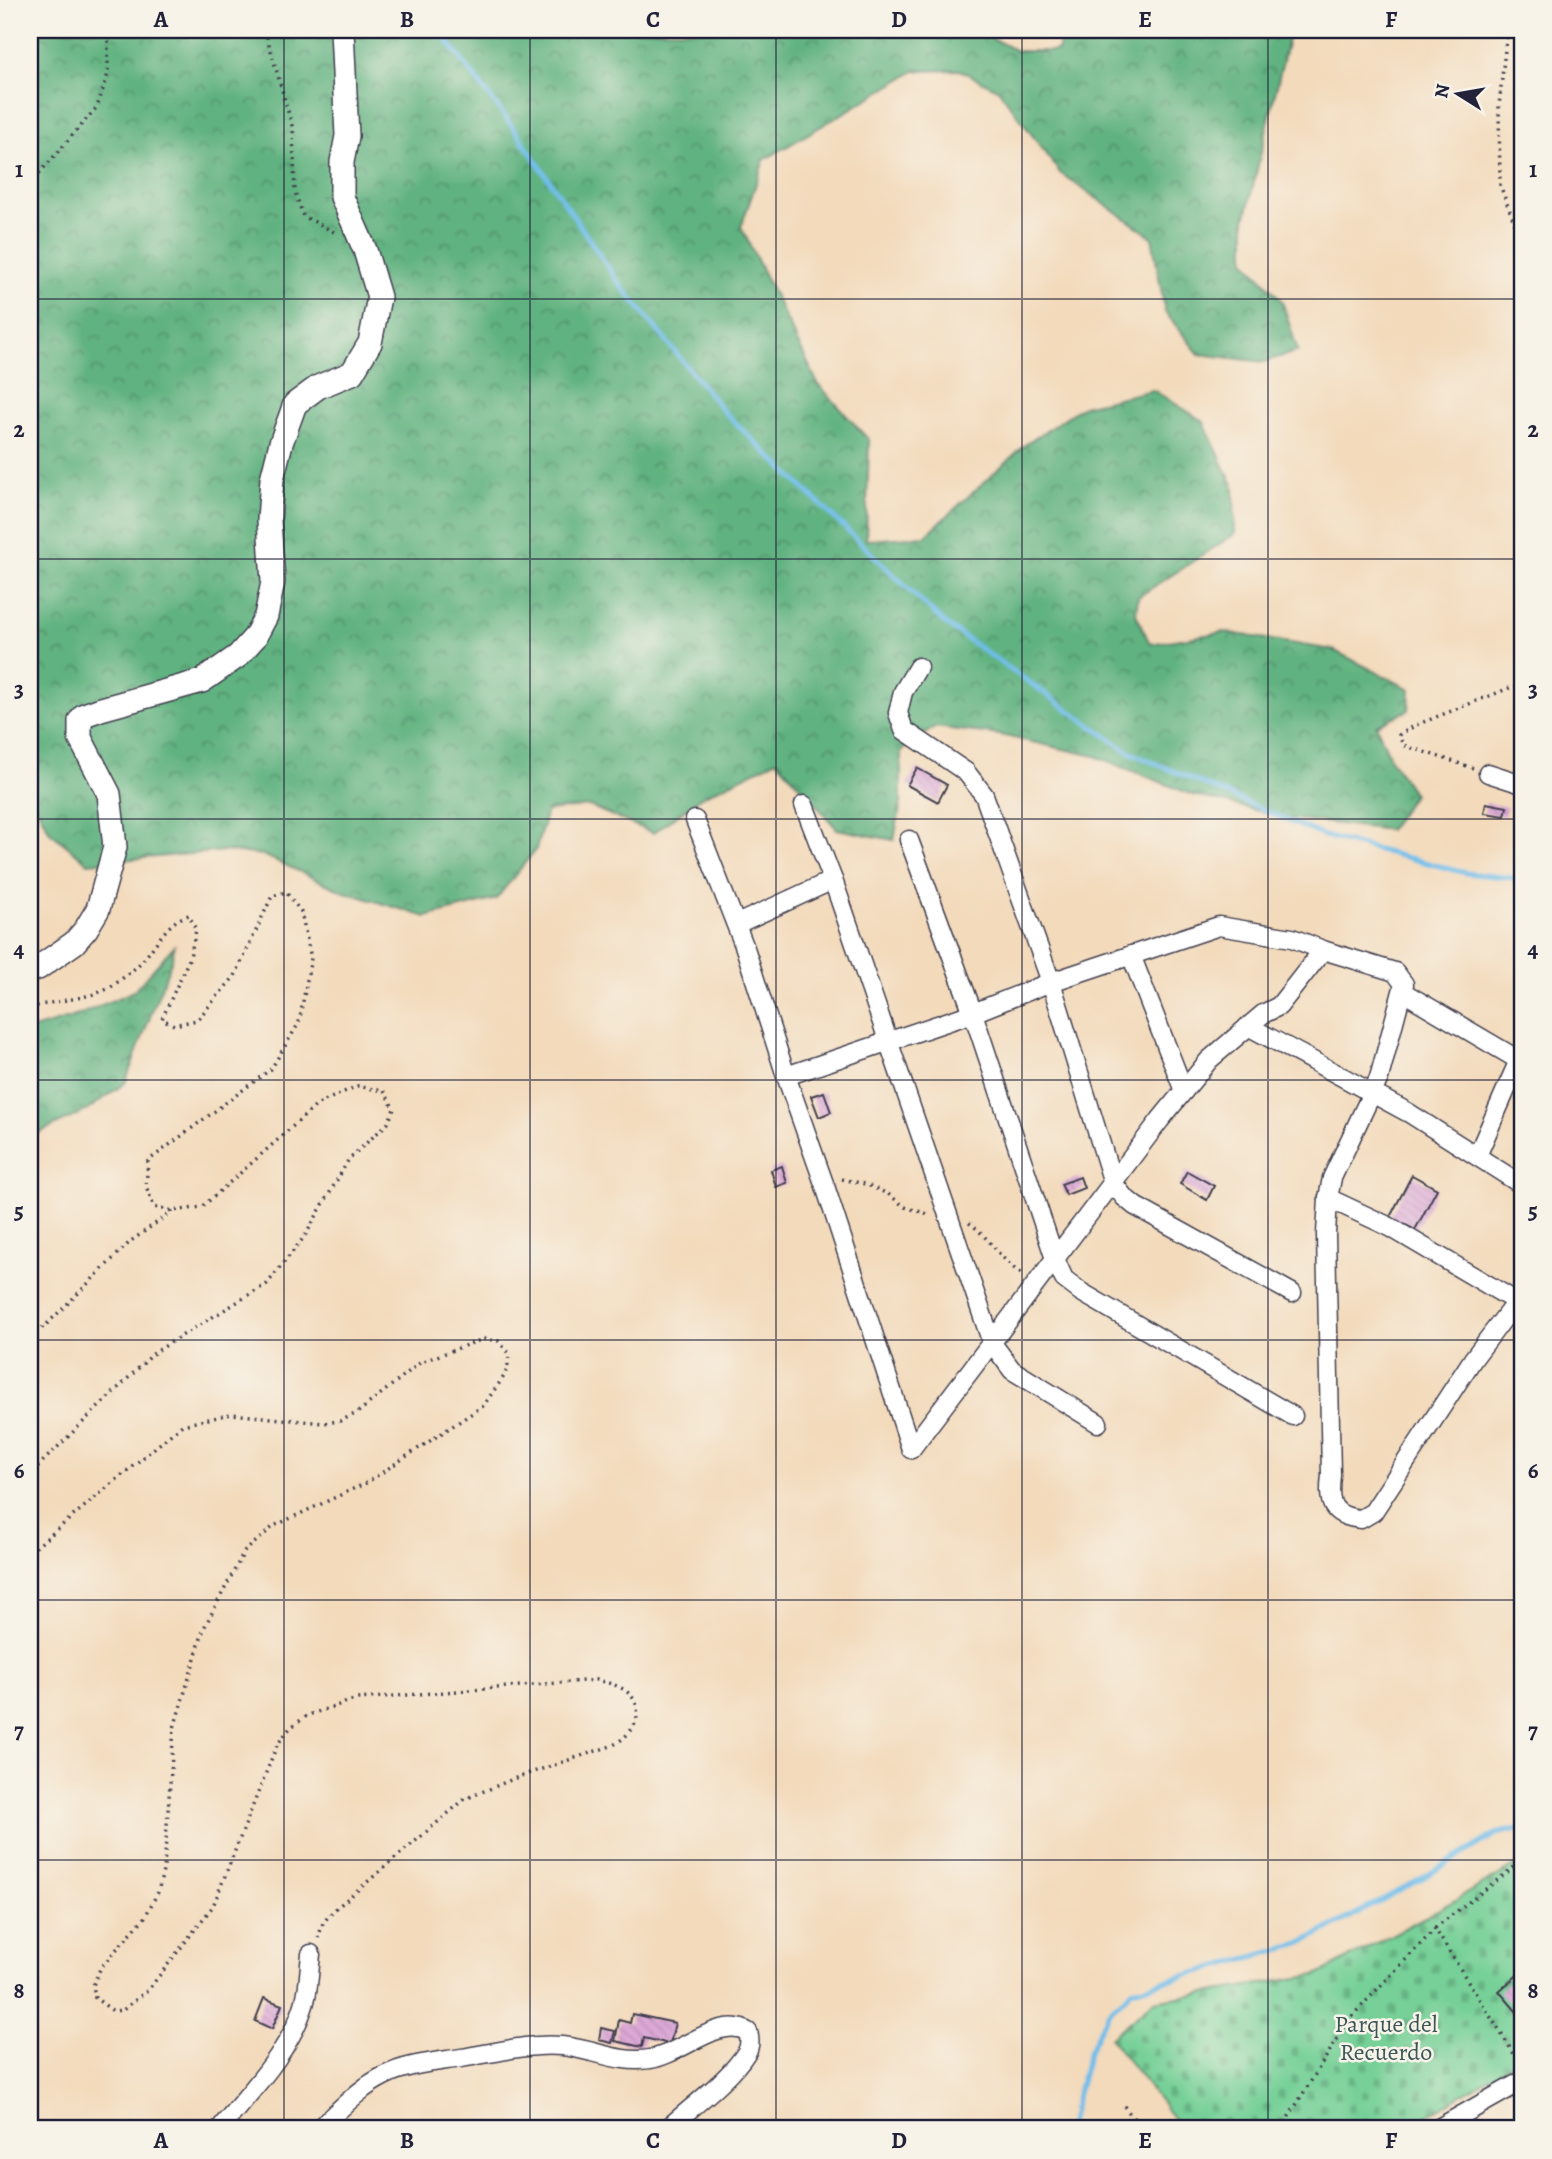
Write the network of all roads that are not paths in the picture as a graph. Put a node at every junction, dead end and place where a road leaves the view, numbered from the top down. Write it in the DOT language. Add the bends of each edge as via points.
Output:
graph roads {
  1 [pos="342,30"];
  2 [pos="918,667"];
  3 [pos="1488,773"];
  4 [pos="1522,784"];
  5 [pos="804,805"];
  6 [pos="695,820"];
  7 [pos="909,840"];
  8 [pos="833,880"];
  9 [pos="737,923"];
  10 [pos="1323,950"];
  11 [pos="1131,955"];
  12 [pos="30,970"];
  13 [pos="1051,982"];
  14 [pos="1403,992"];
  15 [pos="973,1013"];
  16 [pos="1248,1026"];
  17 [pos="890,1041"];
  18 [pos="1521,1061"];
  19 [pos="786,1076"];
  20 [pos="1184,1091"];
  21 [pos="1372,1093"];
  22 [pos="1477,1156"];
  23 [pos="1114,1183"];
  24 [pos="1522,1185"];
  25 [pos="1328,1198"];
  26 [pos="1055,1259"];
  27 [pos="1292,1293"];
  28 [pos="1520,1300"];
  29 [pos="992,1343"];
  30 [pos="1293,1416"];
  31 [pos="1098,1423"];
  32 [pos="311,1954"];
  33 [pos="1522,2081"];
  34 [pos="220,2129"];
  35 [pos="318,2129"];
  36 [pos="667,2129"];
  37 [pos="1437,2129"];
  1 -- 12 [label="street" via="346,136 342,197 379,297 370,343 352,373 318,387 295,404 272,479 273,582 266,616 255,637 238,656 202,681 84,715 78,729 80,738 109,794 115,847 98,909 86,929 74,943"];
  2 -- 13 [label="street" via="903,692 898,713 904,730 966,772 984,795"];
  3 -- 4 [label="street"];
  5 -- 8 [label="street"];
  6 -- 9 [label="street"];
  7 -- 15 [label="street"];
  8 -- 9 [label="street"];
  8 -- 17 [label="street"];
  9 -- 19 [label="street"];
  10 -- 11 [label="street" via="1292,938 1219,926"];
  10 -- 14 [label="street" via="1395,972 1404,984"];
  10 -- 16 [label="street" via="1279,1006"];
  11 -- 13 [label="street"];
  11 -- 20 [label="street"];
  13 -- 15 [label="street"];
  13 -- 23 [label="street"];
  14 -- 18 [label="street"];
  14 -- 21 [label="street"];
  15 -- 17 [label="street"];
  15 -- 26 [label="street"];
  16 -- 20 [label="street" via="1209,1060"];
  16 -- 21 [label="street"];
  17 -- 19 [label="street"];
  17 -- 29 [label="street"];
  18 -- 22 [label="street"];
  19 -- 29 [label="street" via="911,1449"];
  20 -- 23 [label="street"];
  21 -- 22 [label="street"];
  21 -- 25 [label="street" via="1332,1178"];
  22 -- 24 [label="street"];
  23 -- 26 [label="street"];
  23 -- 27 [label="street" via="1135,1206"];
  25 -- 28 [label="street"];
  25 -- 28 [label="street" via="1329,1493 1331,1505 1340,1514 1361,1518 1373,1512 1474,1359"];
  26 -- 29 [label="street"];
  26 -- 30 [label="street" via="1064,1279 1081,1292"];
  29 -- 31 [label="street" via="1012,1370"];
  32 -- 34 [label="street" via="303,2008 291,2033"];
  33 -- 37 [label="street"];
  35 -- 36 [label="street" via="369,2084 403,2068 520,2048 560,2046 629,2062 664,2057 719,2028 741,2027 748,2032 747,2052"];
}
